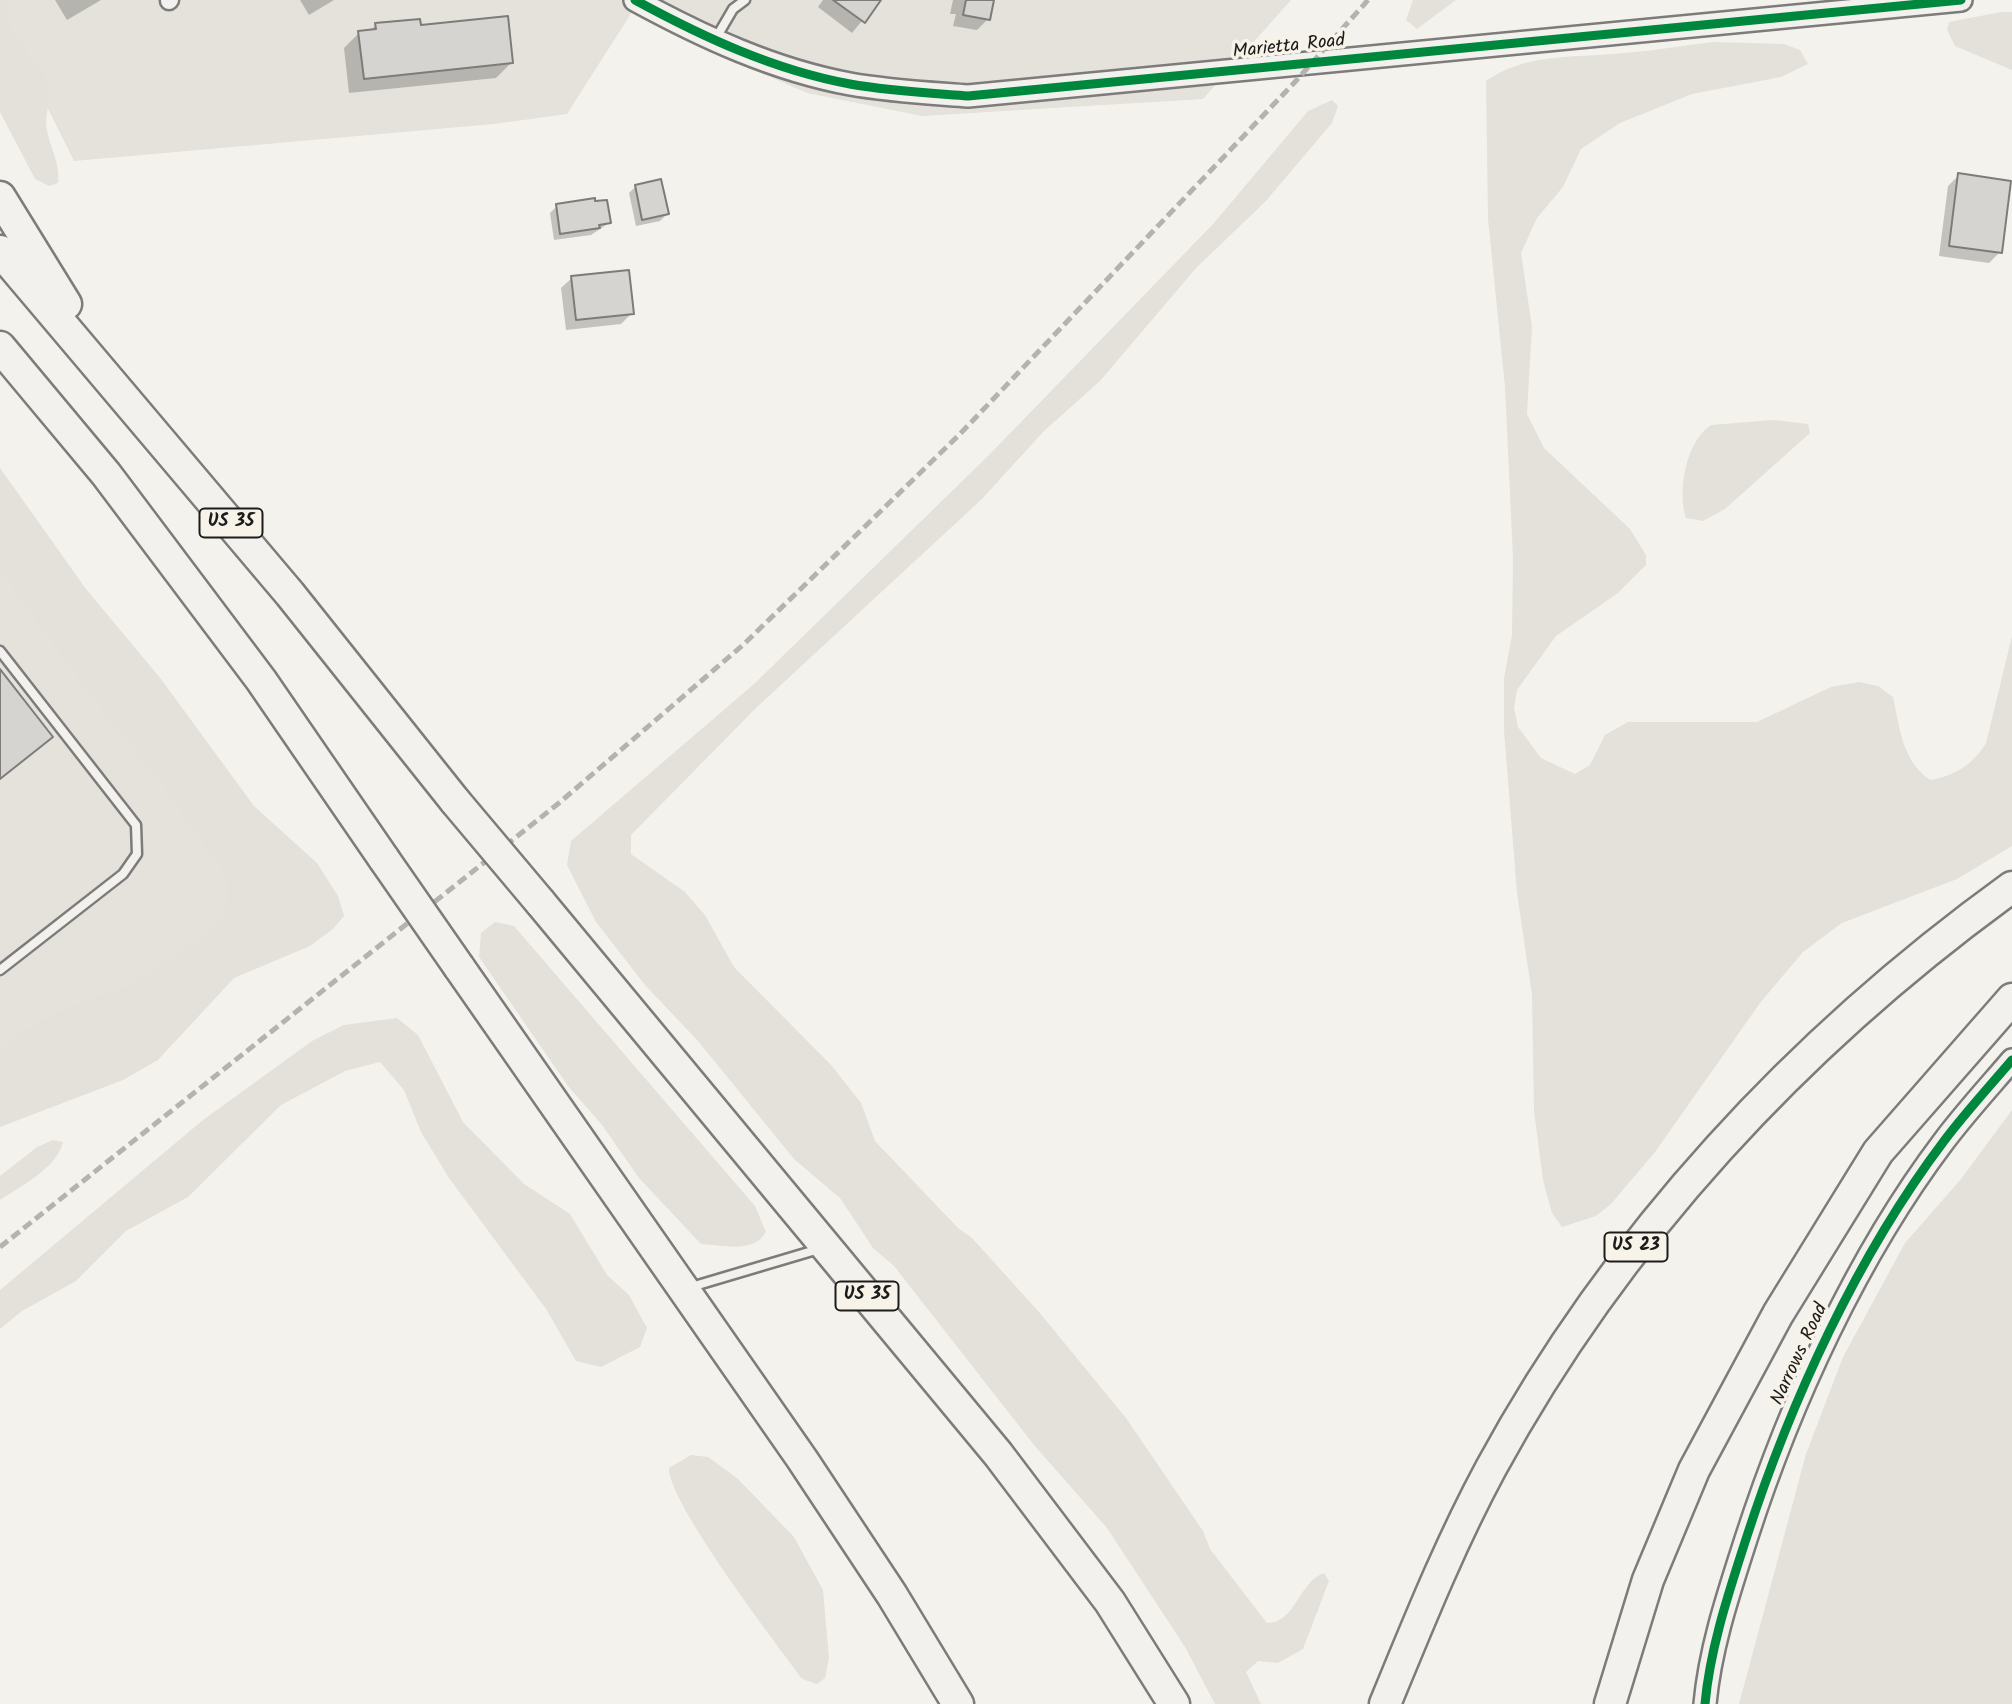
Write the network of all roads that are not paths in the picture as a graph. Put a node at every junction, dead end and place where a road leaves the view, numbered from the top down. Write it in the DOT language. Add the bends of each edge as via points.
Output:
graph roads {
  1 [pos="635,0"];
  2 [pos="745,0"];
  3 [pos="1961,0"];
  4 [pos="715,40"];
  5 [pos="0,197"];
  6 [pos="0,251"];
  7 [pos="0,347"];
  8 [pos="112,379"];
  9 [pos="0,651"];
  10 [pos="2012,887"];
  11 [pos="0,970"];
  12 [pos="2012,999"];
  13 [pos="2012,1060"];
  14 [pos="826,1247"];
  15 [pos="684,1289"];
  16 [pos="958,1704"];
  17 [pos="1174,1704"];
  18 [pos="1385,1704"];
  19 [pos="1610,1704"];
  20 [pos="1705,1704"];
  1 -- 4 [label="street, Marietta Road"];
  2 -- 4 [label="lane" via="733,9"];
  3 -- 4 [label="street, Marietta Road" via="968,96 850,83 782,67"];
  5 -- 8 [label="highway"];
  6 -- 8 [label="highway, US 35"];
  7 -- 15 [label="highway, bridge" via="106,474 261,680"];
  8 -- 14 [label="highway, US 35, bridge"];
  9 -- 11 [label="lane" via="136,825 137,854 124,874"];
  10 -- 18 [label="highway, US 23" via="1850,1015 1754,1108 1668,1206 1594,1302 1491,1468 1439,1573"];
  12 -- 19 [label="highway" via="1878,1152 1778,1314 1694,1470 1648,1580"];
  13 -- 20 [label="street, Narrows Road" via="1943,1142 1868,1257 1810,1371 1767,1474 1734,1576 1707,1678"];
  14 -- 15 [label="lane"];
  14 -- 17 [label="highway, US 35" via="1058,1532 1110,1602"];
  15 -- 16 [label="highway" via="892,1595"];
}
